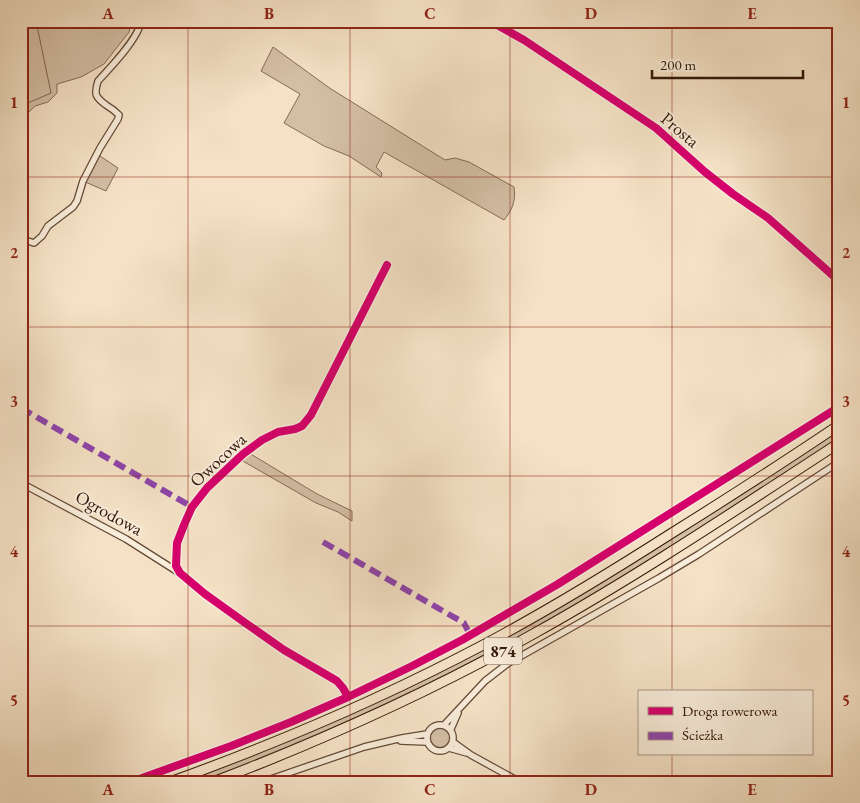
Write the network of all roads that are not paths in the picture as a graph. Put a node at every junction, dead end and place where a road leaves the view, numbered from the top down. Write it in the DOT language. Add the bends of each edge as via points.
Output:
graph roads {
  1 [pos="141,21"];
  2 [pos="490,21"];
  3 [pos="21,238"];
  4 [pos="386,265"];
  5 [pos="838,281"];
  6 [pos="839,407"];
  7 [pos="839,425"];
  8 [pos="839,443"];
  9 [pos="839,462"];
  10 [pos="21,483"];
  11 [pos="180,573"];
  12 [pos="348,697"];
  13 [pos="460,709"];
  14 [pos="444,725"];
  15 [pos="451,729"];
  16 [pos="427,734"];
  17 [pos="389,742"];
  18 [pos="427,742"];
  19 [pos="453,742"];
  20 [pos="449,748"];
  21 [pos="471,755"];
  22 [pos="131,782"];
  23 [pos="170,782"];
  24 [pos="212,782"];
  25 [pos="262,782"];
  26 [pos="520,782"];
  1 -- 3 [label="street" via="134,38 98,81 96,96 119,115 83,181 78,201 74,208 48,226 34,243"];
  2 -- 5 [label="street, Prosta" via="656,128 705,172 768,218"];
  4 -- 11 [label="street, Owocowa" via="311,415 302,426 278,432 243,454 192,507 177,543 176,566"];
  6 -- 12 [label="street" via="558,584 462,640"];
  7 -- 23 [label="main road, 874" via="638,555 486,644 313,726"];
  8 -- 24 [label="main road, 874" via="643,569 495,655 368,718"];
  9 -- 13 [label="street" via="683,564 507,664 485,681"];
  10 -- 11 [label="street, Ogrodowa" via="126,539"];
  11 -- 12 [label="street" via="284,650 337,681"];
  12 -- 22 [label="street" via="231,746"];
  13 -- 14 [label="street"];
  13 -- 15 [label="street"];
  14 -- 15 [label="street"];
  14 -- 16 [label="street" via="434,726"];
  15 -- 19 [label="street"];
  16 -- 17 [label="street"];
  16 -- 18 [label="street"];
  17 -- 18 [label="street"];
  17 -- 25 [label="street" via="364,747"];
  18 -- 20 [label="street" via="436,751"];
  19 -- 20 [label="street"];
  19 -- 21 [label="street"];
  20 -- 21 [label="street"];
  21 -- 26 [label="street"];
}
